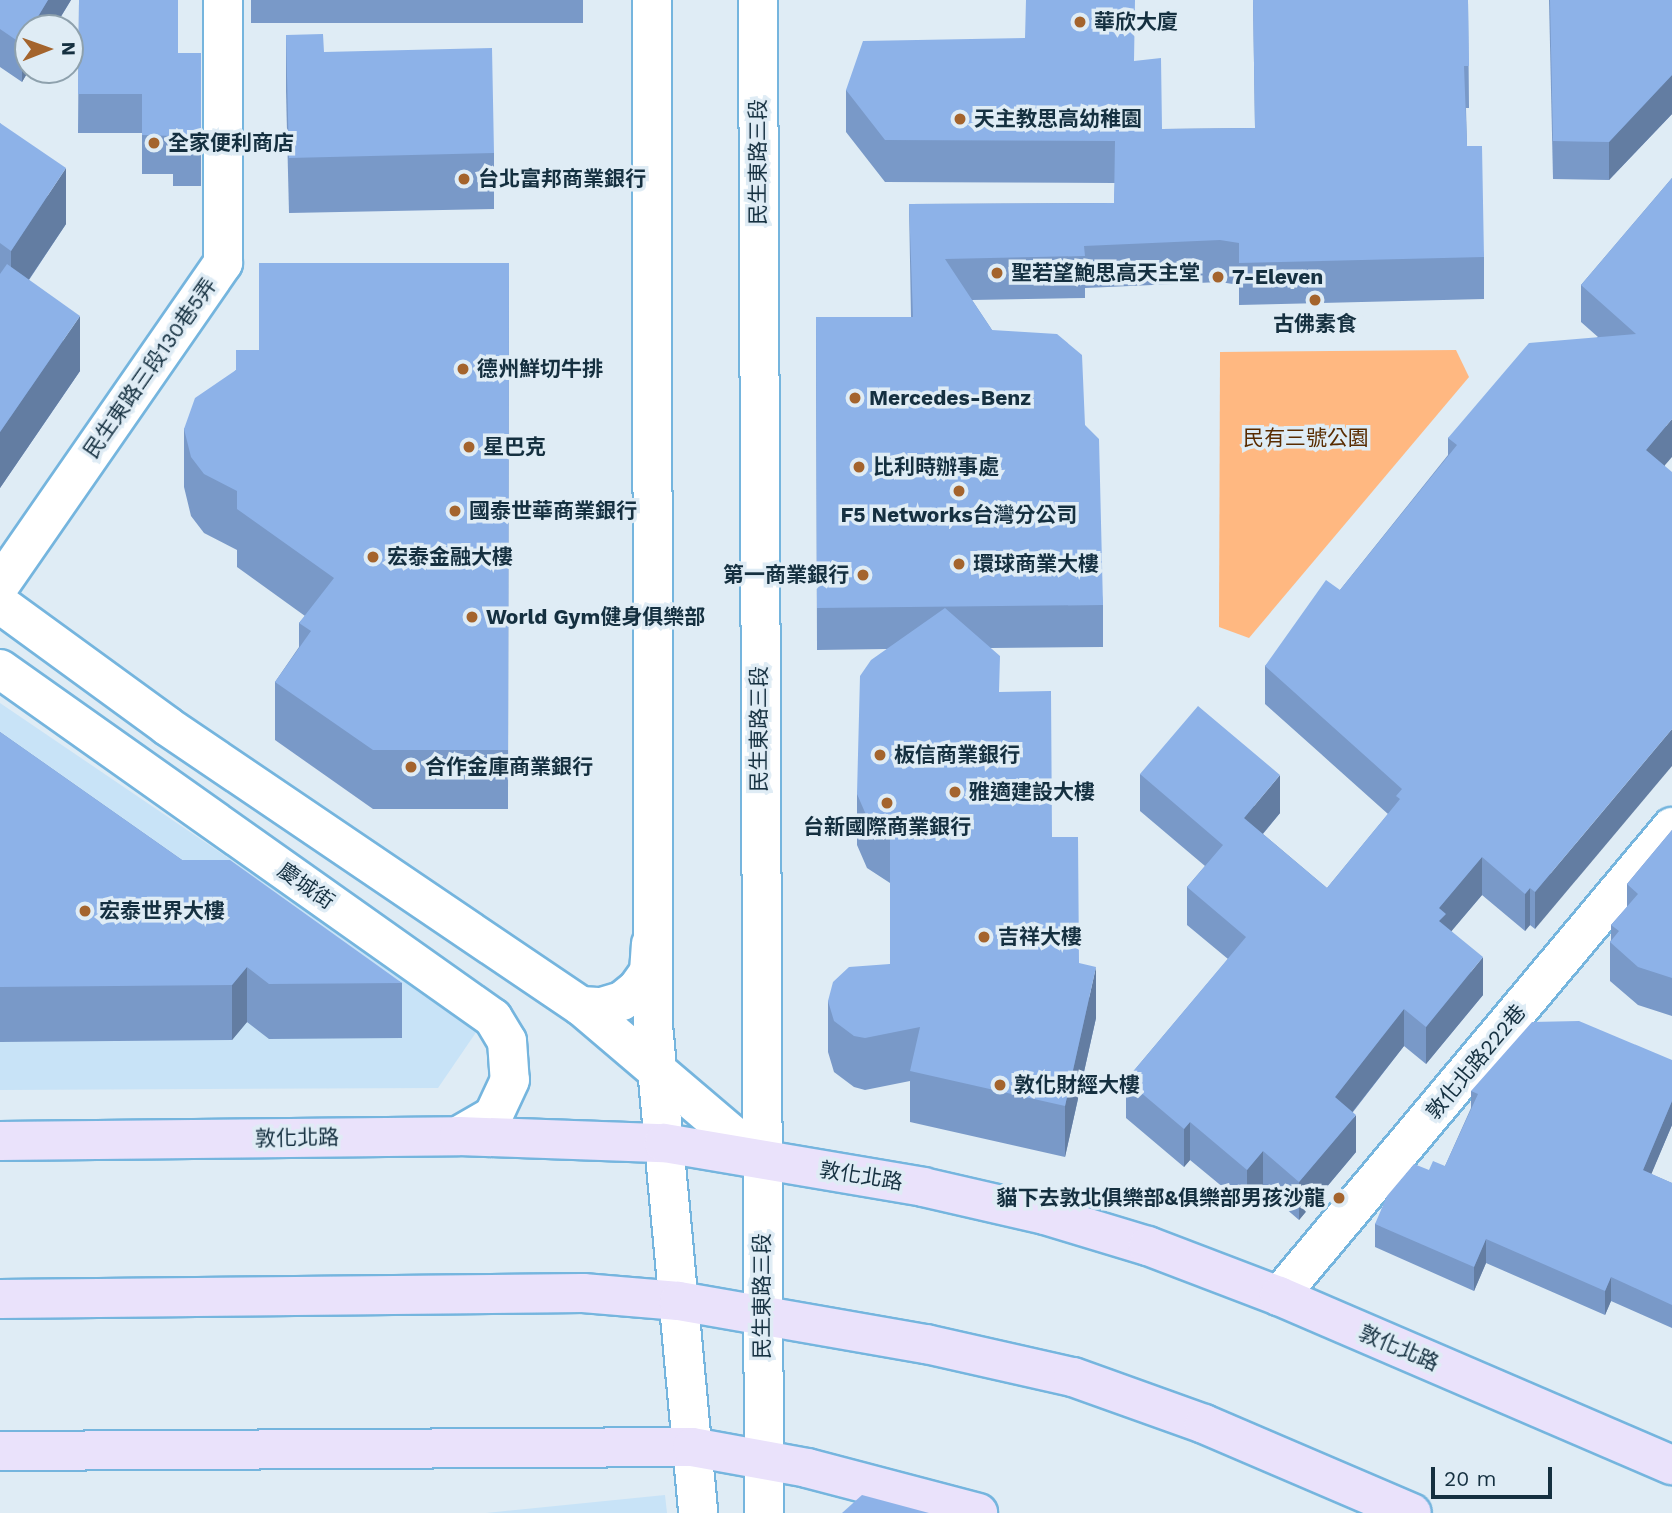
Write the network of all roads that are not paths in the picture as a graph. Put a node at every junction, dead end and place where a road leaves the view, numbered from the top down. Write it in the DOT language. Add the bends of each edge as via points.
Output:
graph roads {
  1 [pos="223,0"];
  2 [pos="652,0"];
  3 [pos="758,0"];
  4 [pos="0,585"];
  5 [pos="0,604"];
  6 [pos="0,669"];
  7 [pos="1672,827"];
  8 [pos="653,934"];
  9 [pos="581,1006"];
  10 [pos="657,1069"];
  11 [pos="459,1136"];
  12 [pos="0,1141"];
  13 [pos="664,1143"];
  14 [pos="761,1159"];
  15 [pos="1279,1296"];
  16 [pos="0,1299"];
  17 [pos="678,1301"];
  18 [pos="762,1314"];
  19 [pos="692,1447"];
  20 [pos="0,1451"];
  21 [pos="764,1458"];
  22 [pos="1672,1465"];
  23 [pos="698,1513"];
  24 [pos="764,1513"];
  25 [pos="978,1513"];
  26 [pos="1412,1513"];
  1 -- 4 [label="street, 民生東路三段130巷5弄" via="223,263"];
  2 -- 8 [label="street"];
  3 -- 14 [label="street, 民生東路三段"];
  5 -- 9 [label="street" via="167,726"];
  6 -- 11 [label="street, 慶城街" via="493,1018 507,1041 510,1080 493,1116"];
  7 -- 15 [label="street, 敦化北路222巷"];
  8 -- 9 [label="street" via="649,972 637,989 612,1004"];
  8 -- 10 [label="street"];
  9 -- 10 [label="street"];
  10 -- 13 [label="street"];
  10 -- 14 [label="street"];
  11 -- 12 [label="main road, 敦化北路"];
  11 -- 13 [label="main road, 敦化北路"];
  13 -- 14 [label="main road, 敦化北路"];
  13 -- 17 [label="street"];
  14 -- 15 [label="main road, 敦化北路" via="923,1187 1045,1215 1148,1246"];
  14 -- 18 [label="street, 民生東路三段"];
  15 -- 22 [label="main road, 敦化北路"];
  16 -- 17 [label="main road" via="583,1293"];
  17 -- 18 [label="main road"];
  17 -- 19 [label="street"];
  18 -- 21 [label="street, 民生東路三段"];
  18 -- 26 [label="main road" via="1073,1377 1204,1424"];
  19 -- 20 [label="main road"];
  19 -- 21 [label="main road"];
  19 -- 23 [label="street"];
  21 -- 24 [label="street, 民生東路三段"];
  21 -- 25 [label="main road"];
}
